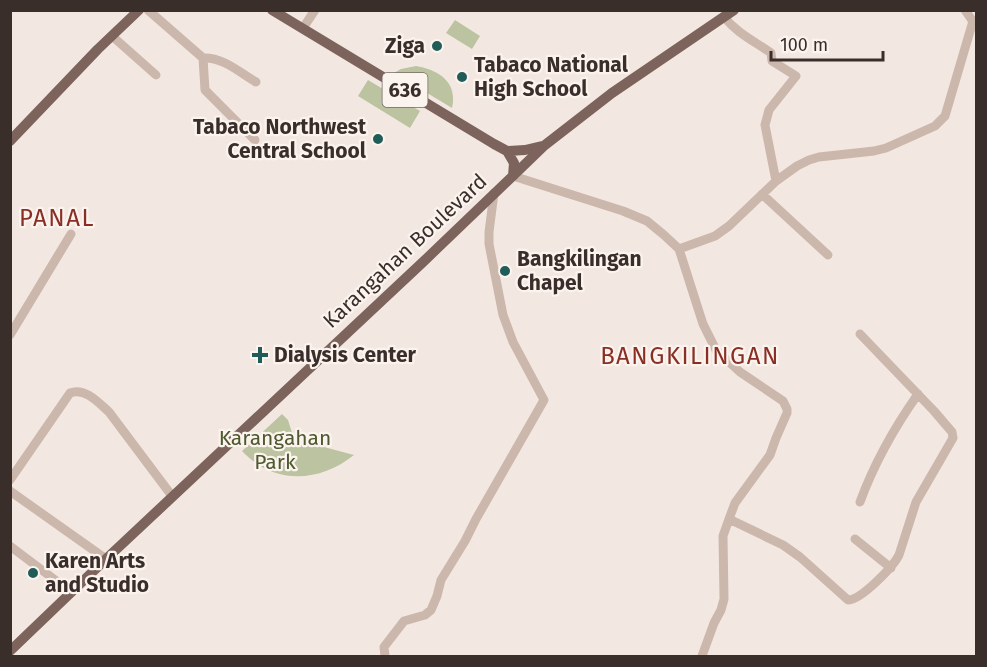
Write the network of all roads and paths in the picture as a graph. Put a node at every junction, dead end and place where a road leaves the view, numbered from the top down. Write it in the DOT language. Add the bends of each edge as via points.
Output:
graph roads {
  1 [pos="139,10"];
  2 [pos="148,10"];
  3 [pos="272,10"];
  4 [pos="315,10"];
  5 [pos="734,10"];
  6 [pos="965,10"];
  7 [pos="724,17"];
  8 [pos="975,24"];
  9 [pos="303,28"];
  10 [pos="112,36"];
  11 [pos="203,58"];
  12 [pos="156,75"];
  13 [pos="256,82"];
  14 [pos="255,140"];
  15 [pos="10,141"];
  16 [pos="545,145"];
  17 [pos="507,151"];
  18 [pos="513,176"];
  19 [pos="776,181"];
  20 [pos="494,193"];
  21 [pos="762,194"];
  22 [pos="72,234"];
  23 [pos="679,249"];
  24 [pos="828,255"];
  25 [pos="10,334"];
  26 [pos="860,334"];
  27 [pos="918,394"];
  28 [pos="10,480"];
  29 [pos="10,491"];
  30 [pos="172,496"];
  31 [pos="860,502"];
  32 [pos="729,519"];
  33 [pos="855,539"];
  34 [pos="10,546"];
  35 [pos="106,559"];
  36 [pos="891,568"];
  37 [pos="71,592"];
  38 [pos="10,651"];
  39 [pos="385,657"];
  40 [pos="702,657"];
  1 -- 10 [label="main road"];
  2 -- 11 [label="street"];
  3 -- 9 [label="main road, 636"];
  4 -- 9 [label="street"];
  5 -- 7 [label="main road, Karangahan Boulevard"];
  6 -- 8 [label="street"];
  7 -- 16 [label="main road, Karangahan Boulevard" via="612,93"];
  7 -- 19 [label="street" via="743,36 771,53 772,61 796,76 770,110 765,125"];
  8 -- 19 [label="street" via="945,116 935,126 886,148 809,160"];
  9 -- 17 [label="main road, 636"];
  10 -- 12 [label="street"];
  10 -- 15 [label="main road"];
  11 -- 13 [label="street" via="221,60"];
  11 -- 14 [label="street" via="205,90"];
  16 -- 17 [label="main road"];
  16 -- 18 [label="main road, Karangahan Boulevard"];
  17 -- 18 [label="main road" via="514,164"];
  18 -- 20 [label="main road, Karangahan Boulevard"];
  18 -- 23 [label="street" via="647,221"];
  19 -- 21 [label="street"];
  20 -- 30 [label="main road, Karangahan Boulevard"];
  20 -- 39 [label="street" via="489,244 501,307 513,342 544,400 441,580 431,610 404,621 384,647"];
  21 -- 23 [label="street" via="715,236"];
  21 -- 24 [label="street"];
  22 -- 25 [label="street"];
  23 -- 32 [label="street" via="703,324 716,350 783,401 787,409 770,455 735,504"];
  26 -- 27 [label="street"];
  27 -- 31 [label="street" via="869,477"];
  27 -- 36 [label="street" via="948,426 953,438 916,502"];
  28 -- 30 [label="street" via="74,391 83,392 109,412"];
  29 -- 35 [label="street"];
  30 -- 35 [label="main road, Karangahan Boulevard"];
  32 -- 36 [label="street" via="783,545 848,600 857,598"];
  32 -- 40 [label="street" via="723,536 724,599"];
  33 -- 36 [label="street"];
  34 -- 37 [label="street"];
  35 -- 37 [label="main road, Karangahan Boulevard"];
  37 -- 38 [label="main road, Karangahan Boulevard"];
}
